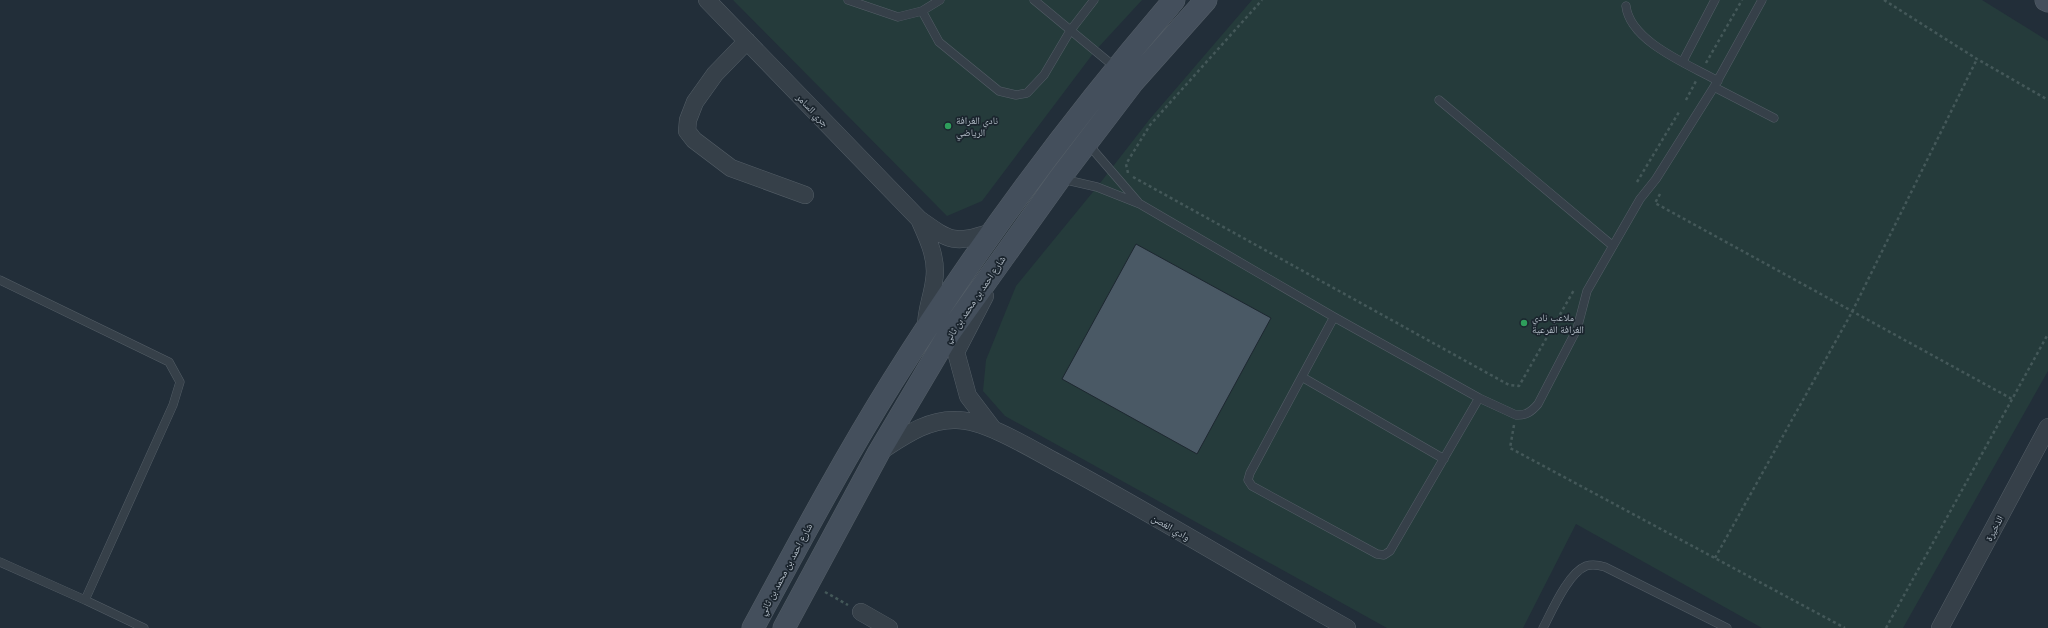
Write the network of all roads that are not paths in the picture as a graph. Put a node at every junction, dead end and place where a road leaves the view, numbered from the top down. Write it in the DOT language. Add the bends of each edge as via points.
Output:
graph roads {
  1 [pos="707,0"];
  2 [pos="848,0"];
  3 [pos="940,0"];
  4 [pos="1034,0"];
  5 [pos="1094,0"];
  6 [pos="1174,0"];
  7 [pos="1206,0"];
  8 [pos="1715,0"];
  9 [pos="1762,0"];
  10 [pos="1626,6"];
  11 [pos="922,11"];
  12 [pos="1070,31"];
  13 [pos="747,41"];
  14 [pos="1683,61"];
  15 [pos="1117,69"];
  16 [pos="1716,84"];
  17 [pos="1440,100"];
  18 [pos="1774,118"];
  19 [pos="1088,144"];
  20 [pos="1060,178"];
  21 [pos="805,195"];
  22 [pos="1140,204"];
  23 [pos="919,219"];
  24 [pos="992,232"];
  25 [pos="1012,244"];
  26 [pos="1613,246"];
  27 [pos="0,280"];
  28 [pos="1334,317"];
  29 [pos="926,330"];
  30 [pos="1302,377"];
  31 [pos="1479,398"];
  32 [pos="2048,427"];
  33 [pos="993,429"];
  34 [pos="879,452"];
  35 [pos="1444,459"];
  36 [pos="0,562"];
  37 [pos="85,600"];
  38 [pos="861,612"];
  39 [pos="883,626"];
  40 [pos="1344,627"];
  41 [pos="144,628"];
  42 [pos="754,628"];
  43 [pos="784,628"];
  44 [pos="1543,628"];
  45 [pos="1727,628"];
  46 [pos="1940,628"];
  1 -- 13 [label="street, جري السامر"];
  2 -- 11 [label="lane" via="898,17"];
  3 -- 11 [label="lane"];
  4 -- 12 [label="lane"];
  5 -- 12 [label="lane"];
  6 -- 15 [label="street, شارع احمد بن محمد بن ثاني"];
  7 -- 19 [label="street, شارع احمد بن محمد بن ثاني" via="1141,72"];
  8 -- 14 [label="lane"];
  9 -- 16 [label="lane"];
  10 -- 14 [label="lane" via="1626,12 1637,30 1651,43"];
  11 -- 12 [label="lane" via="939,42 999,91 1016,95 1027,93 1044,74"];
  12 -- 15 [label="lane"];
  13 -- 21 [label="street" via="715,74 694,102 687,131 694,140 731,168"];
  13 -- 23 [label="street, جري السامر"];
  14 -- 16 [label="lane"];
  15 -- 24 [label="street, شارع احمد بن محمد بن ثاني" via="1047,156"];
  16 -- 18 [label="lane"];
  16 -- 26 [label="lane" via="1656,179 1640,199"];
  17 -- 26 [label="lane"];
  19 -- 20 [label="street, شارع احمد بن محمد بن ثاني"];
  19 -- 22 [label="lane"];
  20 -- 22 [label="lane" via="1097,187"];
  20 -- 25 [label="street, شارع احمد بن محمد بن ثاني"];
  22 -- 28 [label="lane"];
  23 -- 24 [label="street, جري السامر" via="946,236 959,240"];
  23 -- 29 [label="street, جري السامر" via="931,248 936,269 925,318"];
  24 -- 29 [label="street, شارع احمد بن محمد بن ثاني"];
  25 -- 33 [label="street, وادي الغصن" via="956,352 968,396"];
  25 -- 34 [label="street, شارع احمد بن محمد بن ثاني" via="950,332"];
  26 -- 31 [label="lane" via="1586,291 1577,330 1538,404 1530,413 1516,415"];
  27 -- 37 [label="lane" via="169,362 180,382 173,405"];
  28 -- 30 [label="lane"];
  28 -- 31 [label="lane"];
  29 -- 42 [label="street, شارع احمد بن محمد بن ثاني" via="890,384 844,462"];
  30 -- 35 [label="lane"];
  30 -- 35 [label="lane" via="1250,473 1248,480 1252,486 1377,554 1384,555 1390,551"];
  31 -- 35 [label="lane"];
  32 -- 46 [label="street, الذخيرة"];
  33 -- 34 [label="street, وادي الغصن" via="957,420 935,422 913,431"];
  33 -- 40 [label="street, وادي الغصن" via="1090,480"];
  34 -- 43 [label="street, شارع احمد بن محمد بن ثاني"];
  36 -- 37 [label="lane"];
  37 -- 41 [label="lane"];
  38 -- 39 [label="street"];
  44 -- 45 [label="lane" via="1572,577 1586,566 1596,565 1605,567"];
}
